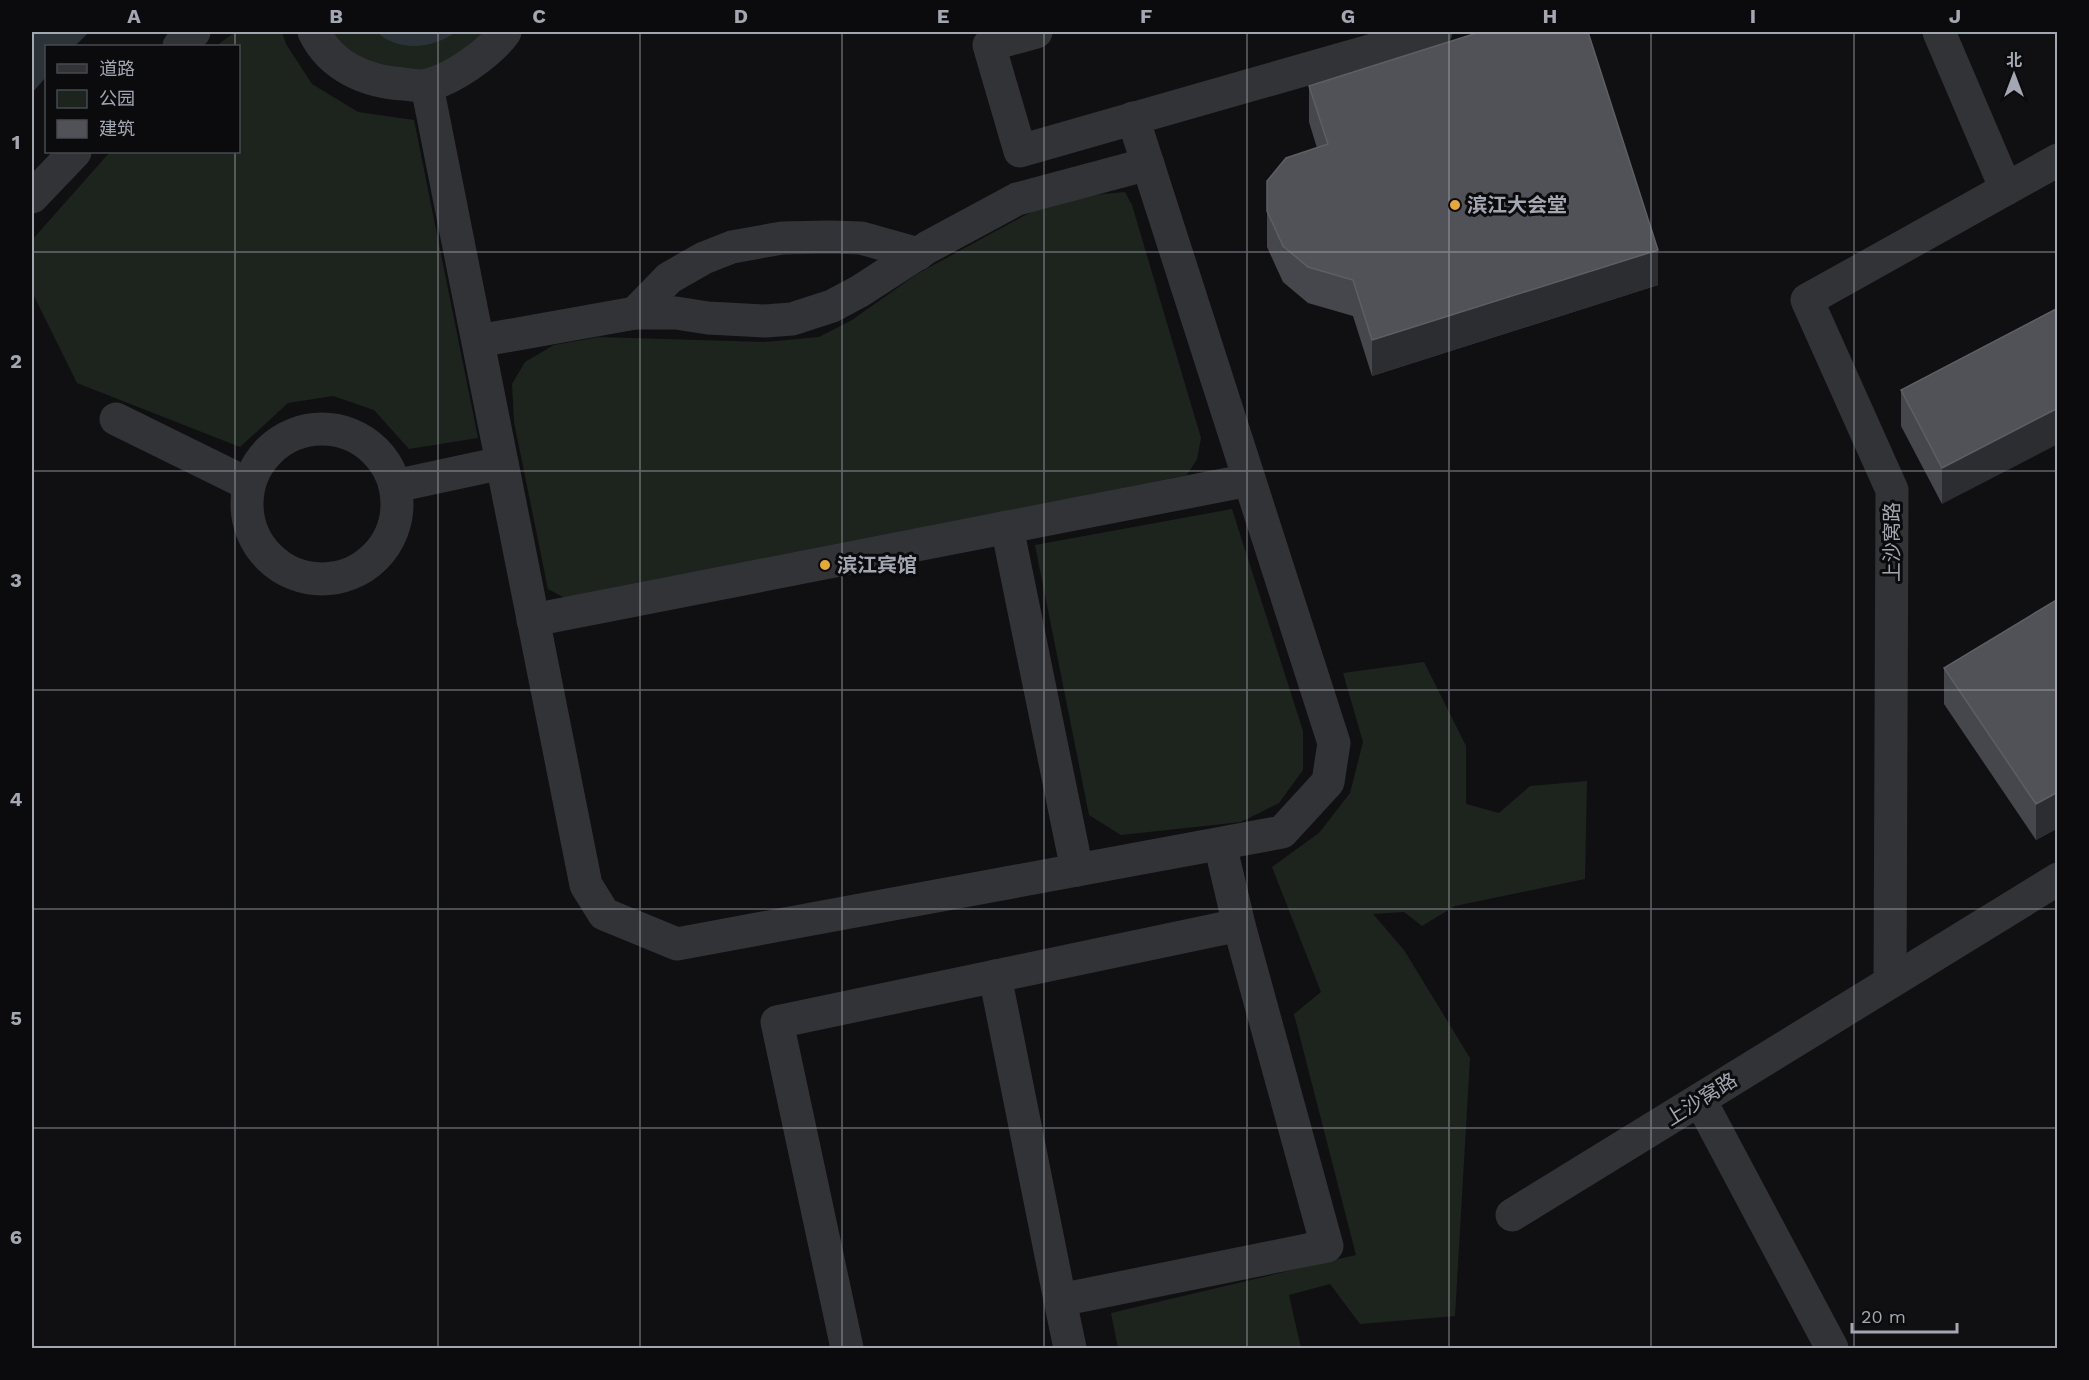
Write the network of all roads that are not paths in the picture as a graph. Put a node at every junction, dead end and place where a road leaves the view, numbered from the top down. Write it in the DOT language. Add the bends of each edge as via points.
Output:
graph roads {
  1 [pos="194,32"];
  2 [pos="314,32"];
  3 [pos="505,32"];
  4 [pos="1036,32"];
  5 [pos="1436,32"];
  6 [pos="1939,32"];
  7 [pos="180,45"];
  8 [pos="427,86"];
  9 [pos="1133,118"];
  10 [pos="74,153"];
  11 [pos="2058,160"];
  12 [pos="1148,164"];
  13 [pos="2006,189"];
  14 [pos="32,197"];
  15 [pos="918,254"];
  16 [pos="635,313"];
  17 [pos="478,341"];
  18 [pos="116,419"];
  19 [pos="502,463"];
  20 [pos="1249,480"];
  21 [pos="248,484"];
  22 [pos="395,486"];
  23 [pos="1007,527"];
  24 [pos="533,620"];
  25 [pos="1220,844"];
  26 [pos="1077,870"];
  27 [pos="2058,879"];
  28 [pos="1239,925"];
  29 [pos="995,976"];
  30 [pos="1890,982"];
  31 [pos="1700,1100"];
  32 [pos="1512,1215"];
  33 [pos="1060,1300"];
  34 [pos="847,1348"];
  35 [pos="1070,1348"];
  36 [pos="1832,1348"];
  1 -- 7 [label="street"];
  2 -- 8 [label="street" via="345,69 383,83"];
  3 -- 8 [label="street" via="466,69"];
  4 -- 9 [label="street" via="989,45 1020,151"];
  5 -- 9 [label="street"];
  6 -- 13 [label="street"];
  8 -- 17 [label="street"];
  9 -- 12 [label="street"];
  10 -- 14 [label="street"];
  11 -- 13 [label="street, 上沙窝路"];
  12 -- 15 [label="street" via="1017,199"];
  12 -- 20 [label="street"];
  13 -- 30 [label="street, 上沙窝路" via="1807,300 1892,490"];
  15 -- 16 [label="street" via="832,306 792,319 737,320"];
  15 -- 16 [label="street" via="861,238 840,237 782,238 732,247 669,279"];
  16 -- 17 [label="street"];
  17 -- 19 [label="street"];
  18 -- 21 [label="street"];
  19 -- 22 [label="street"];
  19 -- 24 [label="street"];
  20 -- 23 [label="street"];
  20 -- 25 [label="street" via="1334,743 1328,782 1282,832"];
  21 -- 22 [label="street" via="259,461 277,443 300,432 324,428 369,445 386,463"];
  21 -- 22 [label="street" via="246,510 252,534 266,556 286,571 310,579 336,578 360,570 379,555 392,534 398,510"];
  23 -- 24 [label="street"];
  23 -- 26 [label="street"];
  24 -- 26 [label="street" via="586,885 604,914 677,944"];
  25 -- 26 [label="street"];
  25 -- 28 [label="street"];
  27 -- 30 [label="street, 上沙窝路"];
  28 -- 29 [label="street"];
  28 -- 33 [label="street" via="1327,1246"];
  29 -- 33 [label="street"];
  29 -- 34 [label="street" via="777,1022"];
  30 -- 31 [label="street, 上沙窝路"];
  31 -- 32 [label="street, 上沙窝路"];
  31 -- 36 [label="street"];
  33 -- 35 [label="street"];
}
